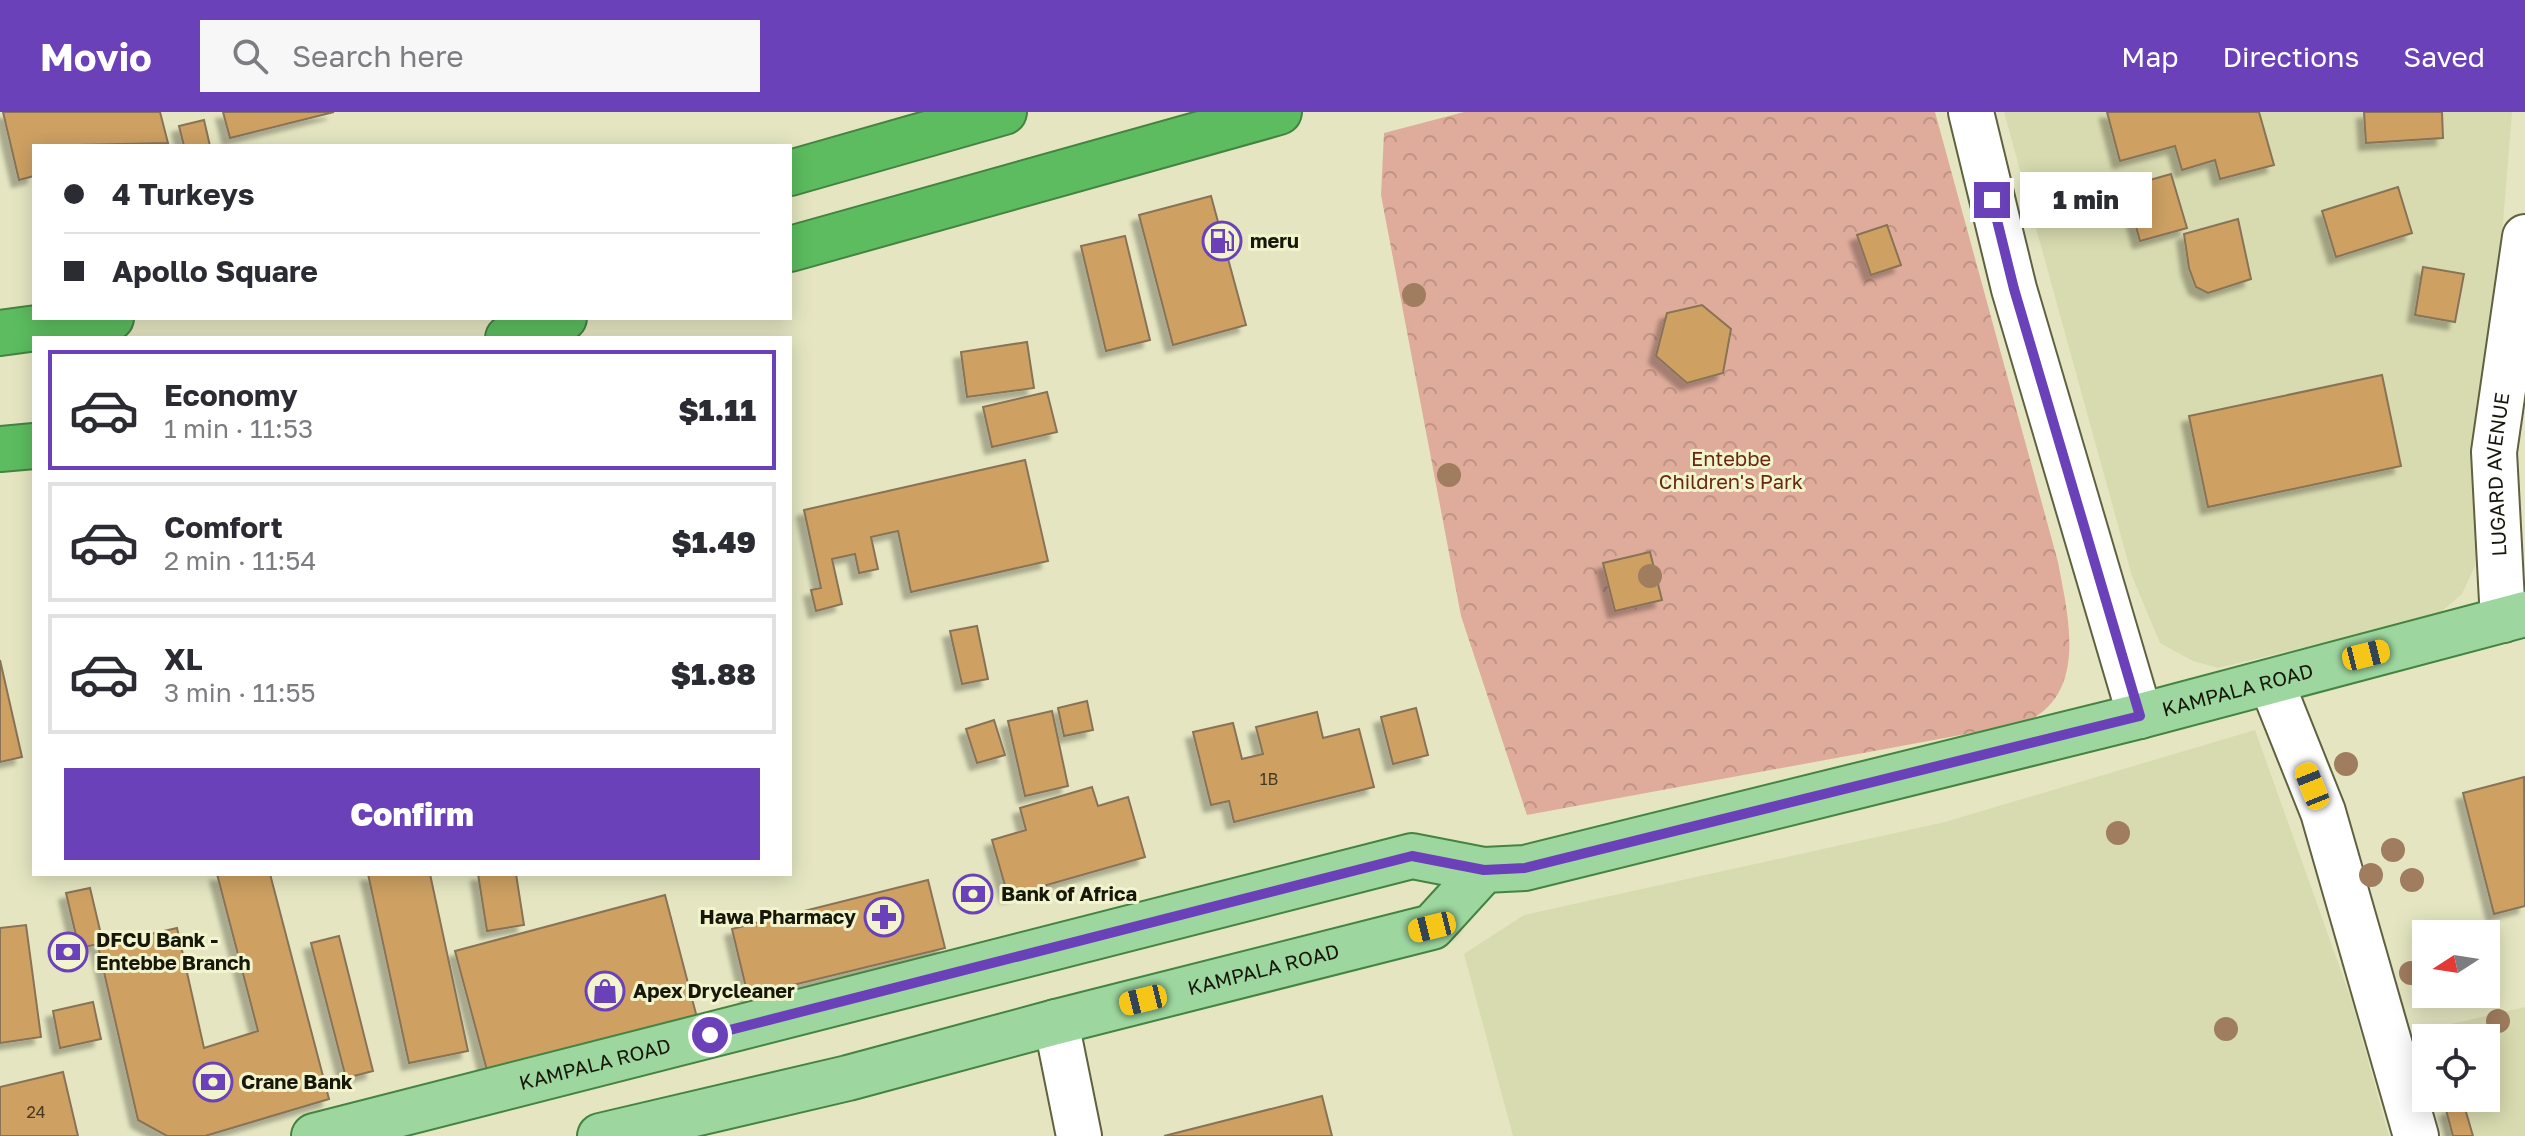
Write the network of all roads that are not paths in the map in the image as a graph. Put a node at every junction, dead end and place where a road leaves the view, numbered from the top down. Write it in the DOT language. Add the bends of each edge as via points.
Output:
graph roads {
  1 [pos="1004,112"];
  2 [pos="1279,112"];
  3 [pos="1971,112"];
  4 [pos="792,172"];
  5 [pos="2525,237"];
  6 [pos="792,248"];
  7 [pos="96,320"];
  8 [pos="558,320"];
  9 [pos="0,333"];
  10 [pos="514,336"];
  11 [pos="32,446"];
  12 [pos="0,449"];
  13 [pos="2514,617"];
  14 [pos="2271,682"];
  15 [pos="2140,716"];
  16 [pos="1484,870"];
  17 [pos="1056,1022"];
  18 [pos="314,1136"];
  19 [pos="600,1136"];
  20 [pos="1079,1136"];
  21 [pos="2416,1136"];
  1 -- 4 [label="highway"];
  2 -- 6 [label="highway"];
  3 -- 15 [label="street" via="2014,289"];
  5 -- 13 [label="street, LUGARD AVENUE" via="2494,452"];
  7 -- 9 [label="highway"];
  8 -- 10 [label="highway"];
  11 -- 12 [label="highway"];
  13 -- 14 [label="main road, KAMPALA ROAD"];
  14 -- 15 [label="main road, KAMPALA ROAD"];
  14 -- 21 [label="street" via="2323,812"];
  15 -- 16 [label="main road, KAMPALA ROAD" via="1525,868"];
  16 -- 17 [label="main road, KAMPALA ROAD" via="1432,927"];
  16 -- 18 [label="main road, KAMPALA ROAD" via="1412,856"];
  17 -- 19 [label="main road, KAMPALA ROAD"];
  17 -- 20 [label="street"];
}
